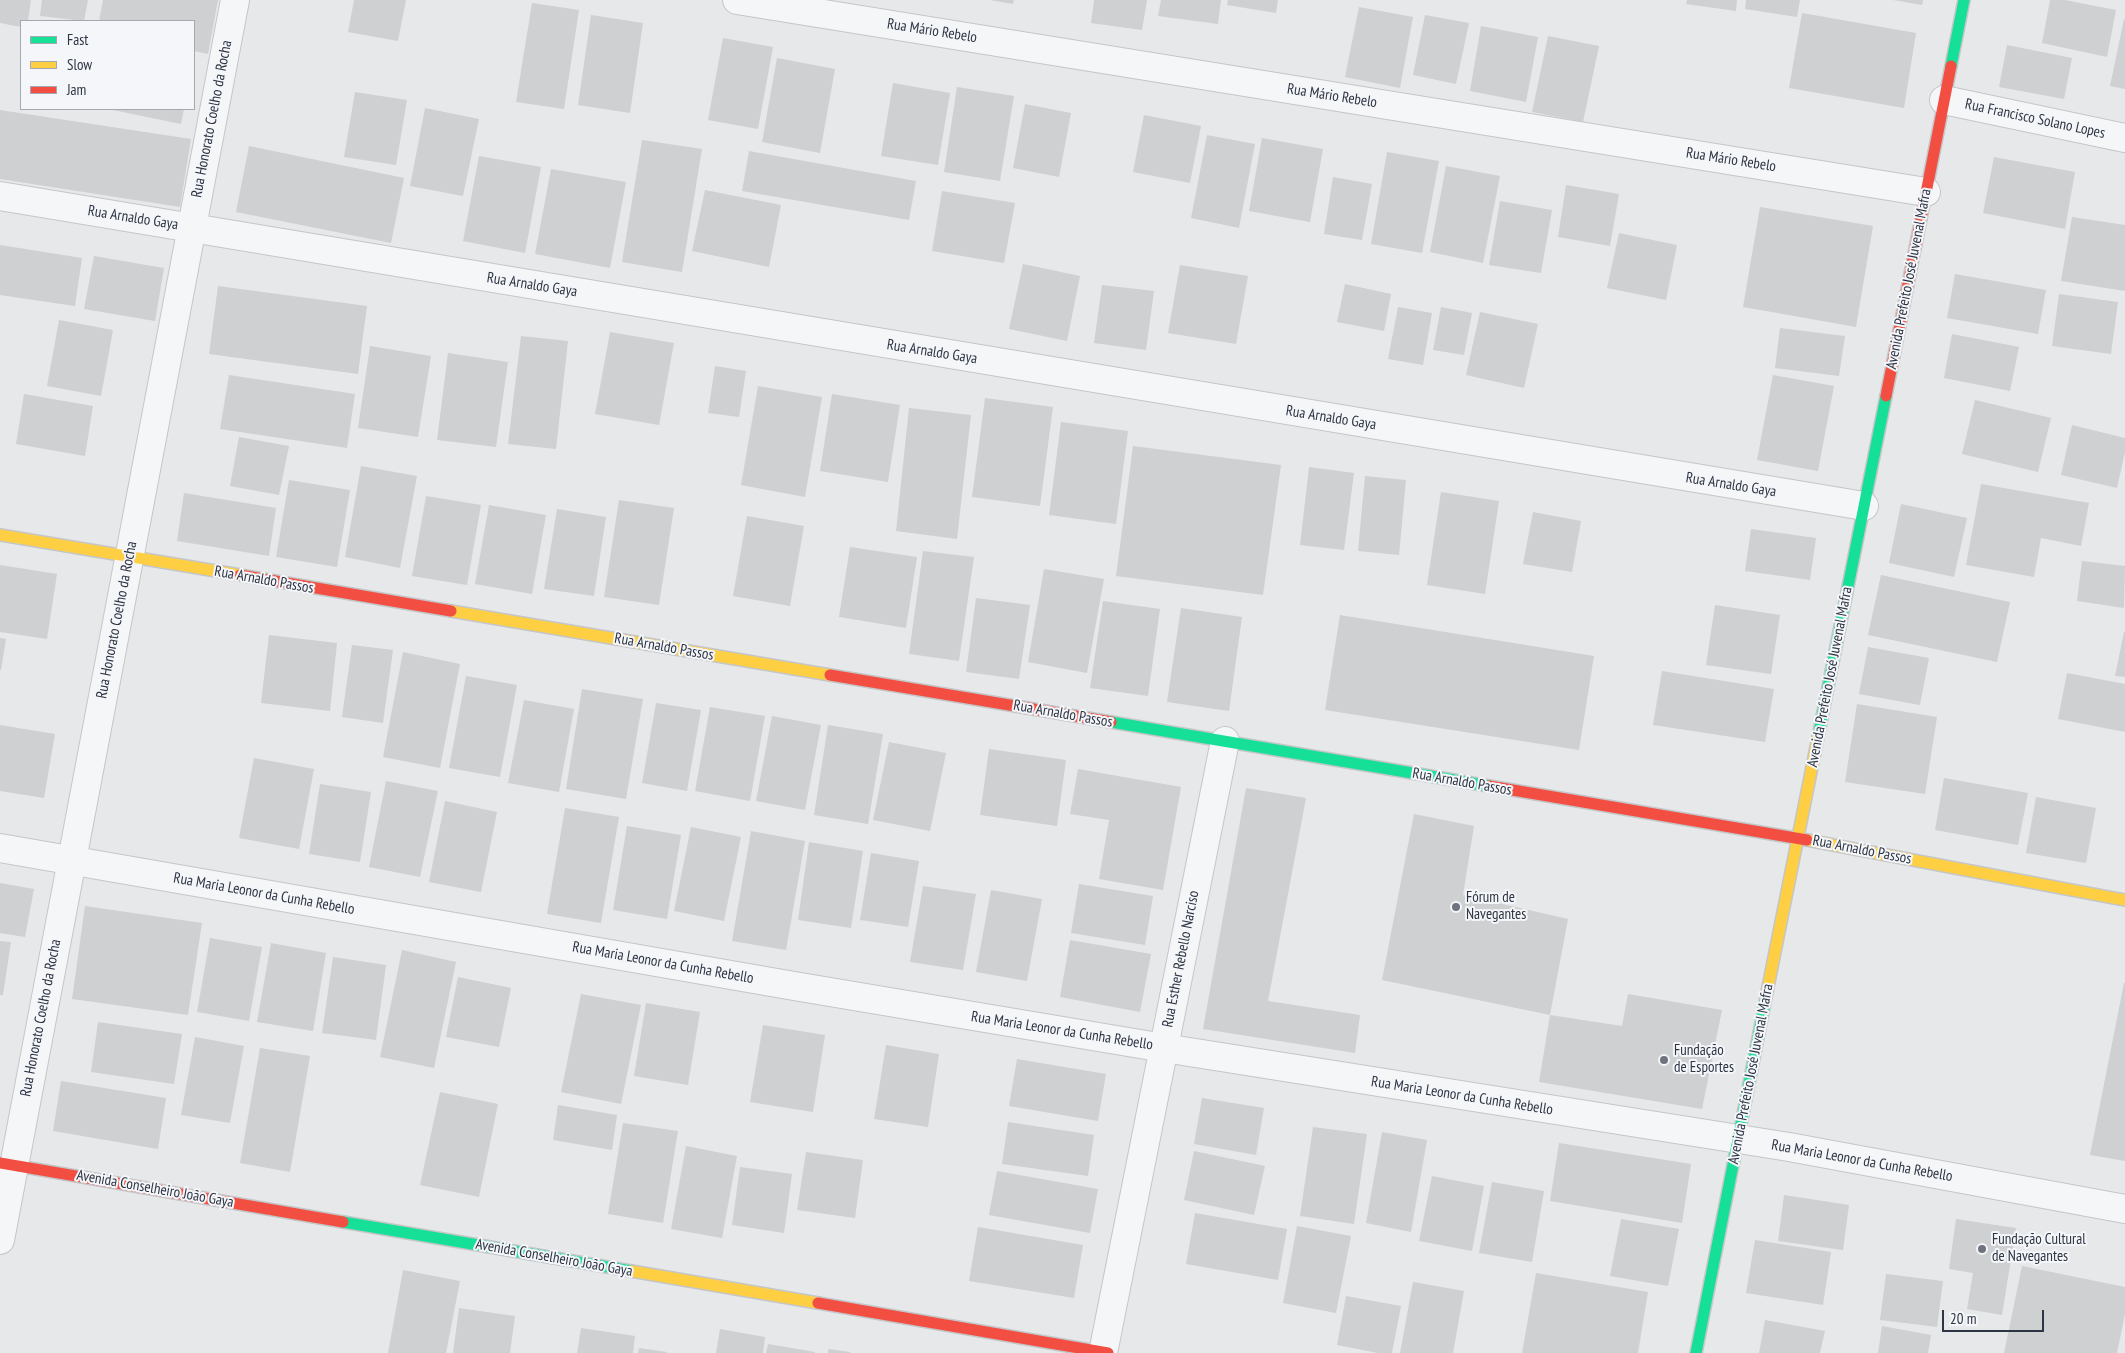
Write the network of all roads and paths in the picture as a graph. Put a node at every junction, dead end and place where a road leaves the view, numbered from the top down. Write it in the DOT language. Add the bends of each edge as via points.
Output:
graph roads {
  1 [pos="235,0"];
  2 [pos="737,0"];
  3 [pos="1964,0"];
  4 [pos="1944,100"];
  5 [pos="2125,138"];
  6 [pos="1926,192"];
  7 [pos="0,196"];
  8 [pos="191,228"];
  9 [pos="1864,506"];
  10 [pos="0,535"];
  11 [pos="129,557"];
  12 [pos="1225,741"];
  13 [pos="1798,838"];
  14 [pos="0,848"];
  15 [pos="71,860"];
  16 [pos="2125,900"];
  17 [pos="1164,1048"];
  18 [pos="1738,1140"];
  19 [pos="7,1164"];
  20 [pos="2125,1209"];
  21 [pos="0,1240"];
  22 [pos="1105,1353"];
  23 [pos="1696,1353"];
  1 -- 8 [label="street, Rua Honorato Coelho da Rocha"];
  2 -- 6 [label="street, Rua Mário Rebelo"];
  3 -- 4 [label="street, Avenida Prefeito José Juvenal Mafra"];
  4 -- 5 [label="street, Rua Francisco Solano Lopes"];
  4 -- 6 [label="street, Avenida Prefeito José Juvenal Mafra"];
  6 -- 9 [label="street, Avenida Prefeito José Juvenal Mafra"];
  7 -- 8 [label="street, Rua Arnaldo Gaya"];
  8 -- 9 [label="street, Rua Arnaldo Gaya"];
  8 -- 11 [label="street, Rua Honorato Coelho da Rocha"];
  9 -- 13 [label="street, Avenida Prefeito José Juvenal Mafra"];
  10 -- 11 [label="street, Rua Arnaldo Passos"];
  11 -- 12 [label="street, Rua Arnaldo Passos"];
  11 -- 15 [label="street, Rua Honorato Coelho da Rocha"];
  12 -- 13 [label="street, Rua Arnaldo Passos"];
  12 -- 17 [label="street, Rua Esther Rebello Narciso"];
  13 -- 16 [label="street, Rua Arnaldo Passos"];
  13 -- 18 [label="street, Avenida Prefeito José Juvenal Mafra"];
  14 -- 15 [label="street, Rua Maria Leonor da Cunha Rebello"];
  15 -- 17 [label="street, Rua Maria Leonor da Cunha Rebello"];
  15 -- 19 [label="street, Rua Honorato Coelho da Rocha"];
  17 -- 18 [label="street, Rua Maria Leonor da Cunha Rebello"];
  17 -- 22 [label="street, Rua Esther Rebello Narciso"];
  18 -- 20 [label="street, Rua Maria Leonor da Cunha Rebello"];
  18 -- 23 [label="street, Avenida Prefeito José Juvenal Mafra"];
  19 -- 21 [label="street, Rua Honorato Coelho da Rocha"];
  19 -- 22 [label="street, Avenida Conselheiro João Gaya"];
}
